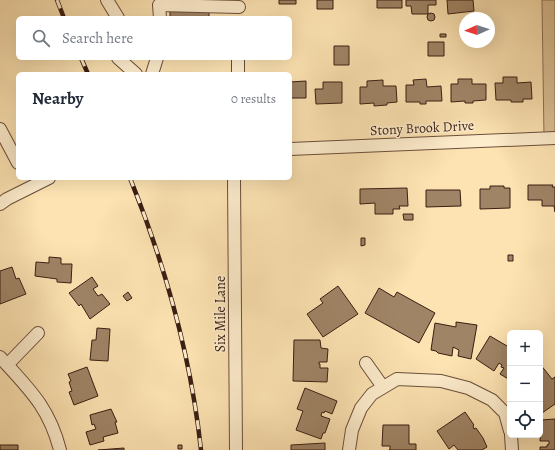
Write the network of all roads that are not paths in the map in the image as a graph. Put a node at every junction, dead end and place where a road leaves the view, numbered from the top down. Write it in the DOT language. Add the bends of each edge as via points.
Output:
graph roads {
  1 [pos="107,0"];
  2 [pos="118,0"];
  3 [pos="159,2"];
  4 [pos="239,8"];
  5 [pos="117,16"];
  6 [pos="118,16"];
  7 [pos="160,16"];
  8 [pos="120,60"];
  9 [pos="156,60"];
  10 [pos="238,60"];
  11 [pos="134,72"];
  12 [pos="153,72"];
  13 [pos="238,72"];
  14 [pos="0,129"];
  15 [pos="555,138"];
  16 [pos="292,149"];
  17 [pos="16,159"];
  18 [pos="38,180"];
  19 [pos="234,180"];
  20 [pos="28,182"];
  21 [pos="0,204"];
  22 [pos="38,333"];
  23 [pos="4,361"];
  24 [pos="366,363"];
  25 [pos="383,387"];
  26 [pos="507,420"];
  27 [pos="511,438"];
  28 [pos="60,450"];
  29 [pos="236,450"];
  30 [pos="349,450"];
  31 [pos="512,450"];
  1 -- 5 [label="street"];
  2 -- 6 [label="street"];
  3 -- 4 [label="street"];
  3 -- 7 [label="street"];
  8 -- 11 [label="street"];
  9 -- 12 [label="street"];
  10 -- 13 [label="street"];
  14 -- 17 [label="street"];
  15 -- 16 [label="street, Stony Brook Drive"];
  18 -- 20 [label="street"];
  19 -- 29 [label="street, Six Mile Lane"];
  20 -- 21 [label="street"];
  22 -- 23 [label="street"];
  23 -- 28 [label="street" via="47,413"];
  24 -- 25 [label="street"];
  25 -- 26 [label="street" via="397,379 441,381 468,388 492,400 505,413"];
  25 -- 30 [label="street" via="372,394 361,408 352,430"];
  27 -- 31 [label="street"];
}
